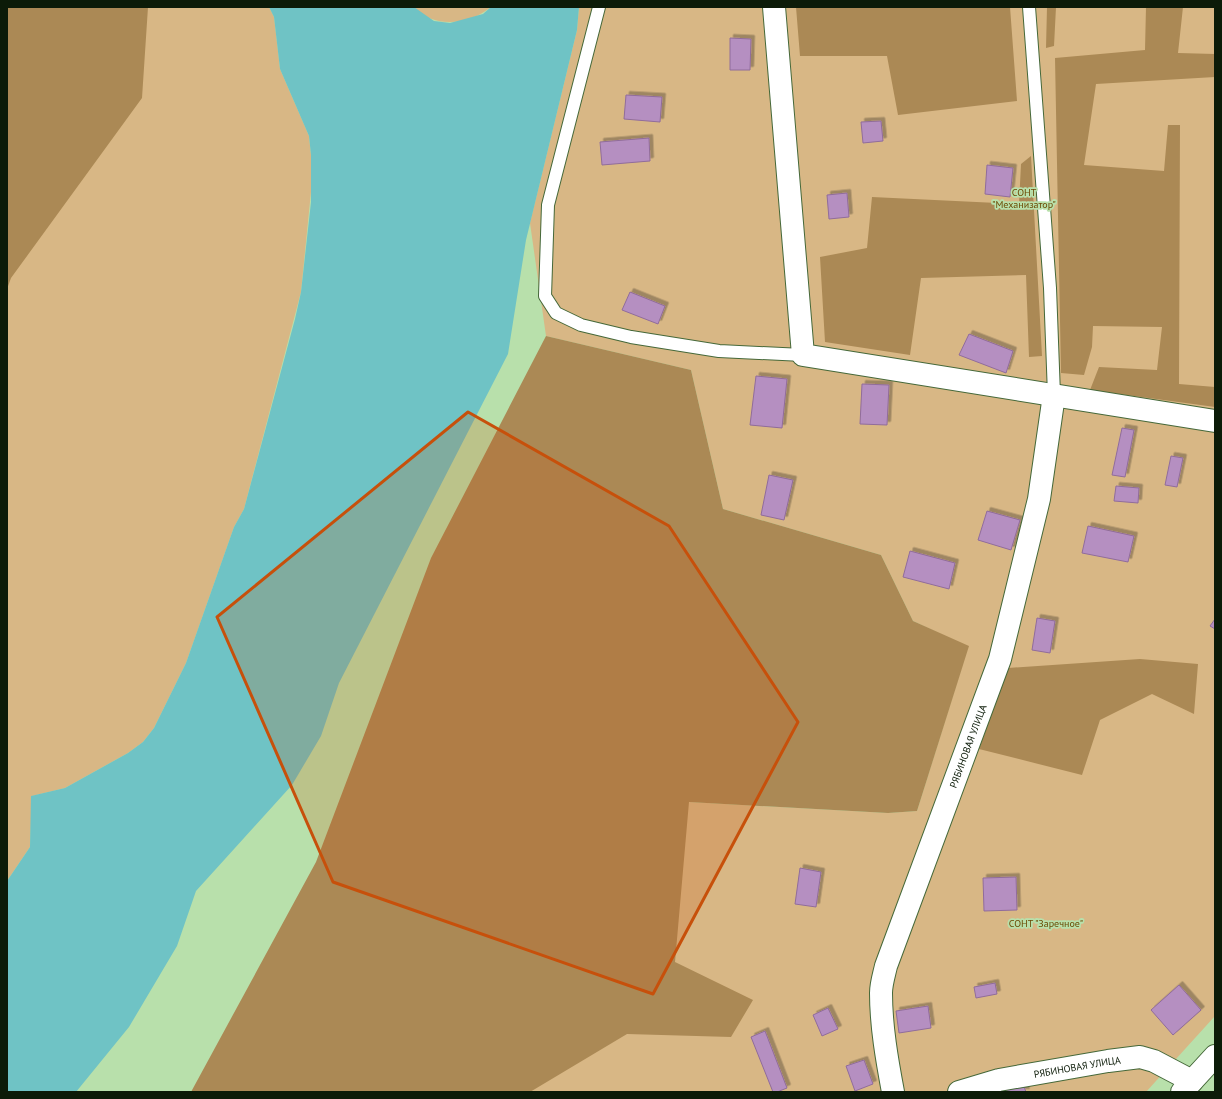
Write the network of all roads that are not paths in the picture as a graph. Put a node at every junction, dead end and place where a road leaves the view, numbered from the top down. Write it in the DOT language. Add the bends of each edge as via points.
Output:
graph roads {
  1 [pos="599,7"];
  2 [pos="774,7"];
  3 [pos="1029,7"];
  4 [pos="804,355"];
  5 [pos="1054,395"];
  6 [pos="1215,421"];
  7 [pos="1215,1056"];
  8 [pos="1187,1087"];
  9 [pos="893,1092"];
  10 [pos="959,1092"];
  1 -- 4 [label="lane" via="548,205 545,296 556,313 581,325 631,337 719,351"];
  2 -- 4 [label="street"];
  3 -- 5 [label="lane" via="1050,288"];
  4 -- 5 [label="street"];
  5 -- 6 [label="street"];
  5 -- 9 [label="street, РЯБИНОВАЯ УЛИЦА" via="1039,500 1000,658 886,966 881,992 882,1015"];
  7 -- 8 [label="street"];
  8 -- 10 [label="street, РЯБИНОВАЯ УЛИЦА" via="1154,1061 1140,1057 999,1080"];
}
